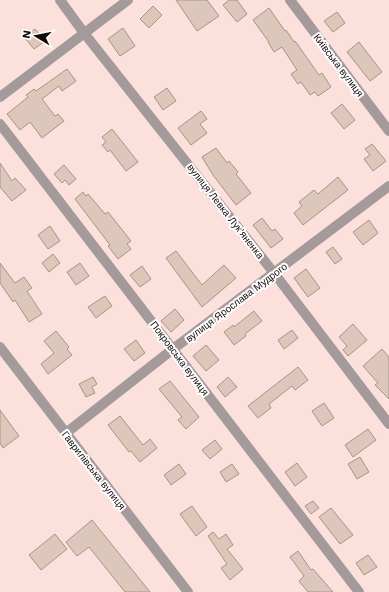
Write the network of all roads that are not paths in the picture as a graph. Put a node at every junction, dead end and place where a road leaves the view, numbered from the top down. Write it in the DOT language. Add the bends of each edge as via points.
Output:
graph roads {
  1 [pos="60,0"];
  2 [pos="128,0"];
  3 [pos="290,0"];
  4 [pos="84,33"];
  5 [pos="0,97"];
  6 [pos="0,124"];
  7 [pos="389,131"];
  8 [pos="389,186"];
  9 [pos="274,273"];
  10 [pos="0,347"];
  11 [pos="173,349"];
  12 [pos="389,424"];
  13 [pos="66,433"];
  14 [pos="188,592"];
  15 [pos="359,592"];
  1 -- 4 [label="street, вулиця Левка Лук'яненка"];
  2 -- 4 [label="street"];
  3 -- 7 [label="street, Київська вулиця"];
  4 -- 5 [label="street"];
  4 -- 9 [label="street, вулиця Левка Лук'яненка"];
  6 -- 11 [label="street, Покровська вулиця"];
  8 -- 9 [label="street, вулиця Ярослава Мудрого"];
  9 -- 11 [label="street, вулиця Ярослава Мудрого"];
  9 -- 12 [label="street, вулиця Левка Лук'яненка"];
  10 -- 13 [label="street, Гаврилівська вулиця"];
  11 -- 13 [label="street, вулиця Ярослава Мудрого"];
  11 -- 15 [label="street, Покровська вулиця"];
  13 -- 14 [label="street, Гаврилівська вулиця"];
}
